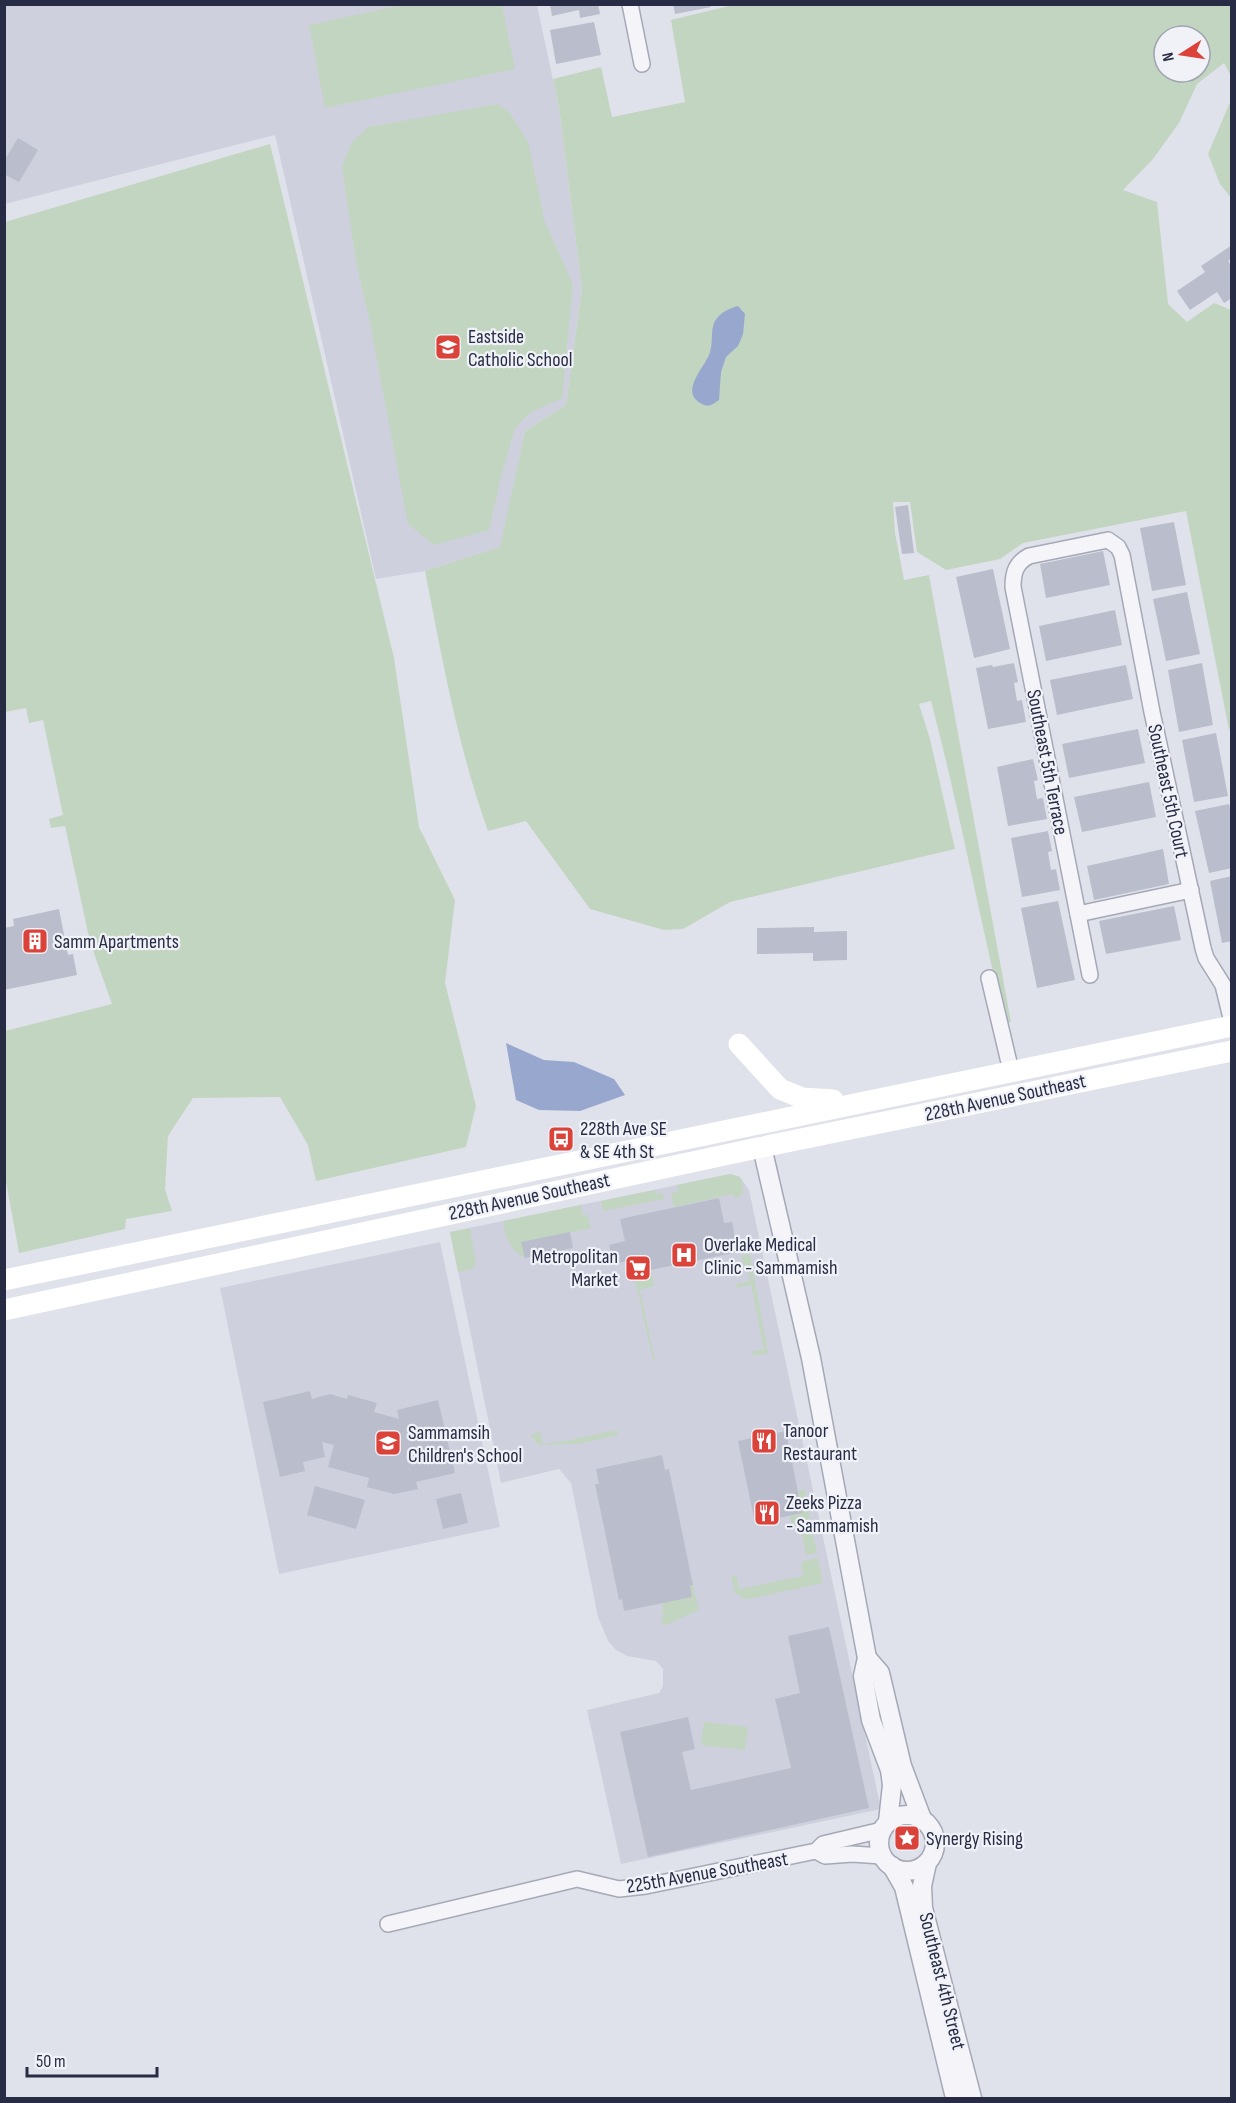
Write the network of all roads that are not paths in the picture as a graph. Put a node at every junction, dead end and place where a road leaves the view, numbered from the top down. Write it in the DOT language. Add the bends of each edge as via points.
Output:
graph roads {
  1 [pos="630,4"];
  2 [pos="642,64"];
  3 [pos="1029,556"];
  4 [pos="1191,890"];
  5 [pos="1078,914"];
  6 [pos="1090,975"];
  7 [pos="989,978"];
  8 [pos="1232,1024"];
  9 [pos="739,1044"];
  10 [pos="1232,1051"];
  11 [pos="1011,1071"];
  12 [pos="899,1094"];
  13 [pos="762,1147"];
  14 [pos="4,1280"];
  15 [pos="4,1310"];
  16 [pos="867,1658"];
  17 [pos="922,1819"];
  18 [pos="885,1826"];
  19 [pos="816,1851"];
  20 [pos="887,1861"];
  21 [pos="927,1863"];
  22 [pos="388,1924"];
  23 [pos="955,2098"];
  24 [pos="972,2098"];
  1 -- 2 [label="street"];
  3 -- 4 [label="street, Southeast 5th Court" via="1108,540 1122,555"];
  3 -- 5 [label="street, Southeast 5th Terrace" via="1019,562 1013,587"];
  4 -- 5 [label="street"];
  4 -- 8 [label="street, Southeast 5th Court" via="1206,958 1223,985"];
  5 -- 6 [label="street, Southeast 5th Terrace"];
  7 -- 11 [label="street"];
  8 -- 11 [label="main road, 228th Avenue Southeast"];
  9 -- 12 [label="main road" via="780,1089 802,1098 838,1100"];
  10 -- 13 [label="main road, 228th Avenue Southeast"];
  11 -- 12 [label="main road, 228th Avenue Southeast"];
  12 -- 14 [label="main road, 228th Avenue Southeast"];
  13 -- 15 [label="main road, 228th Avenue Southeast"];
  13 -- 16 [label="street" via="811,1358"];
  16 -- 17 [label="street" via="880,1673 902,1766"];
  16 -- 18 [label="street" via="863,1676 871,1720 892,1785"];
  17 -- 18 [label="street" via="906,1815"];
  17 -- 21 [label="street" via="935,1836 936,1846"];
  18 -- 19 [label="street, 225th Avenue Southeast" via="824,1844"];
  18 -- 20 [label="street" via="880,1847"];
  19 -- 20 [label="street, 225th Avenue Southeast" via="825,1856 852,1854"];
  19 -- 22 [label="street, 225th Avenue Southeast" via="646,1886 619,1889 577,1880"];
  20 -- 21 [label="street" via="903,1871"];
  20 -- 23 [label="street, Southeast 4th Street" via="904,1887"];
  21 -- 24 [label="street, Southeast 4th Street" via="923,1908"];
}
